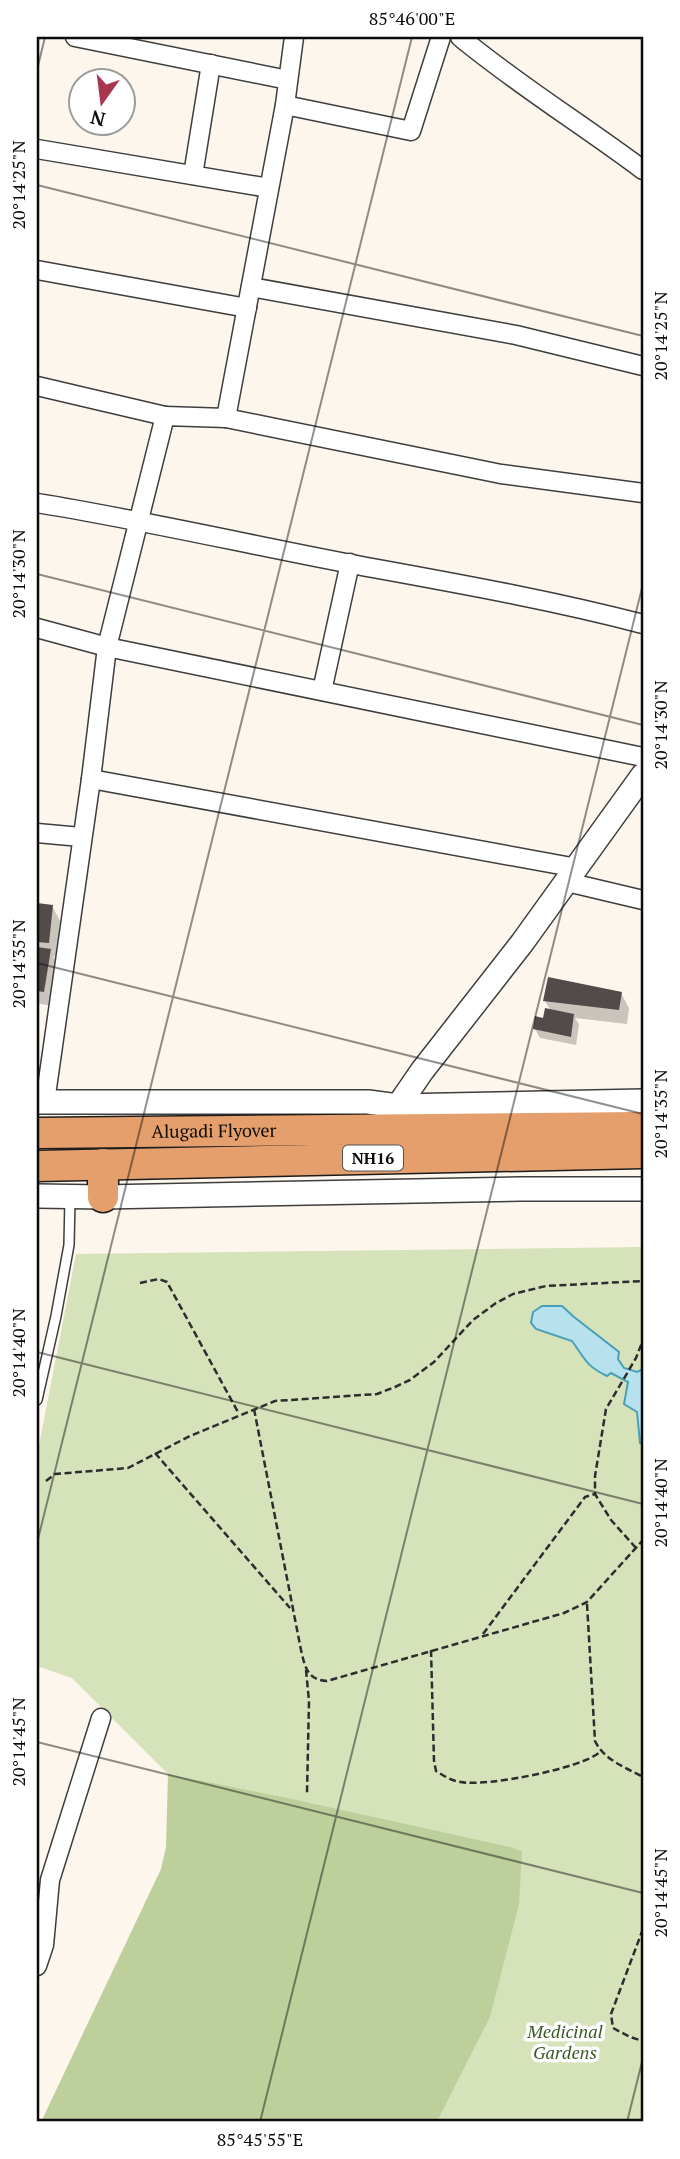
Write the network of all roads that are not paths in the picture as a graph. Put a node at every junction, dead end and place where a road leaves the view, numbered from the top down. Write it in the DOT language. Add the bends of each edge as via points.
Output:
graph roads {
  1 [pos="75,37"];
  2 [pos="294,37"];
  3 [pos="441,37"];
  4 [pos="460,37"];
  5 [pos="211,64"];
  6 [pos="288,80"];
  7 [pos="285,105"];
  8 [pos="37,149"];
  9 [pos="643,170"];
  10 [pos="193,175"];
  11 [pos="269,188"];
  12 [pos="37,270"];
  13 [pos="251,287"];
  14 [pos="247,308"];
  15 [pos="643,366"];
  16 [pos="37,386"];
  17 [pos="165,415"];
  18 [pos="226,418"];
  19 [pos="643,493"];
  20 [pos="37,503"];
  21 [pos="140,520"];
  22 [pos="350,563"];
  23 [pos="643,624"];
  24 [pos="37,628"];
  25 [pos="107,647"];
  26 [pos="322,691"];
  27 [pos="643,757"];
  28 [pos="643,775"];
  29 [pos="91,779"];
  30 [pos="37,833"];
  31 [pos="82,837"];
  32 [pos="572,875"];
  33 [pos="643,900"];
  34 [pos="643,1101"];
  35 [pos="41,1102"];
  36 [pos="395,1118"];
  37 [pos="643,1127"];
  38 [pos="37,1133"];
  39 [pos="643,1153"];
  40 [pos="103,1164"];
  41 [pos="37,1166"];
  42 [pos="643,1189"];
  43 [pos="37,1196"];
  44 [pos="70,1196"];
  45 [pos="103,1198"];
  46 [pos="37,1401"];
  47 [pos="101,1718"];
  48 [pos="37,1966"];
  1 -- 5 [label="street"];
  2 -- 6 [label="street"];
  3 -- 7 [label="street" via="411,131"];
  4 -- 9 [label="street"];
  5 -- 6 [label="street"];
  5 -- 10 [label="street"];
  6 -- 7 [label="street"];
  7 -- 11 [label="street"];
  8 -- 10 [label="street"];
  10 -- 11 [label="street"];
  11 -- 13 [label="street"];
  12 -- 14 [label="street"];
  13 -- 14 [label="street"];
  13 -- 15 [label="street" via="516,335"];
  14 -- 18 [label="street"];
  16 -- 17 [label="street"];
  17 -- 18 [label="street"];
  17 -- 21 [label="street"];
  18 -- 19 [label="street" via="501,474"];
  20 -- 21 [label="street"];
  21 -- 22 [label="street"];
  21 -- 25 [label="street"];
  22 -- 23 [label="street"];
  22 -- 26 [label="street"];
  24 -- 25 [label="street"];
  25 -- 26 [label="street"];
  25 -- 29 [label="street"];
  26 -- 27 [label="street"];
  28 -- 32 [label="street"];
  29 -- 31 [label="street"];
  29 -- 32 [label="street"];
  30 -- 31 [label="street"];
  31 -- 35 [label="street"];
  32 -- 33 [label="street"];
  32 -- 36 [label="street" via="422,1071"];
  34 -- 36 [label="street"];
  35 -- 36 [label="street" via="368,1102"];
  36 -- 37 [label="highway, NH16"];
  36 -- 38 [label="highway, Alugadi Flyover / NH16" via="355,1130"];
  39 -- 40 [label="highway, NH16"];
  40 -- 41 [label="highway, NH16"];
  40 -- 45 [label="highway"];
  42 -- 45 [label="street"];
  43 -- 44 [label="street"];
  44 -- 45 [label="street"];
  44 -- 46 [label="lane" via="69,1245"];
  47 -- 48 [label="street" via="50,1880 44,1945"];
}
